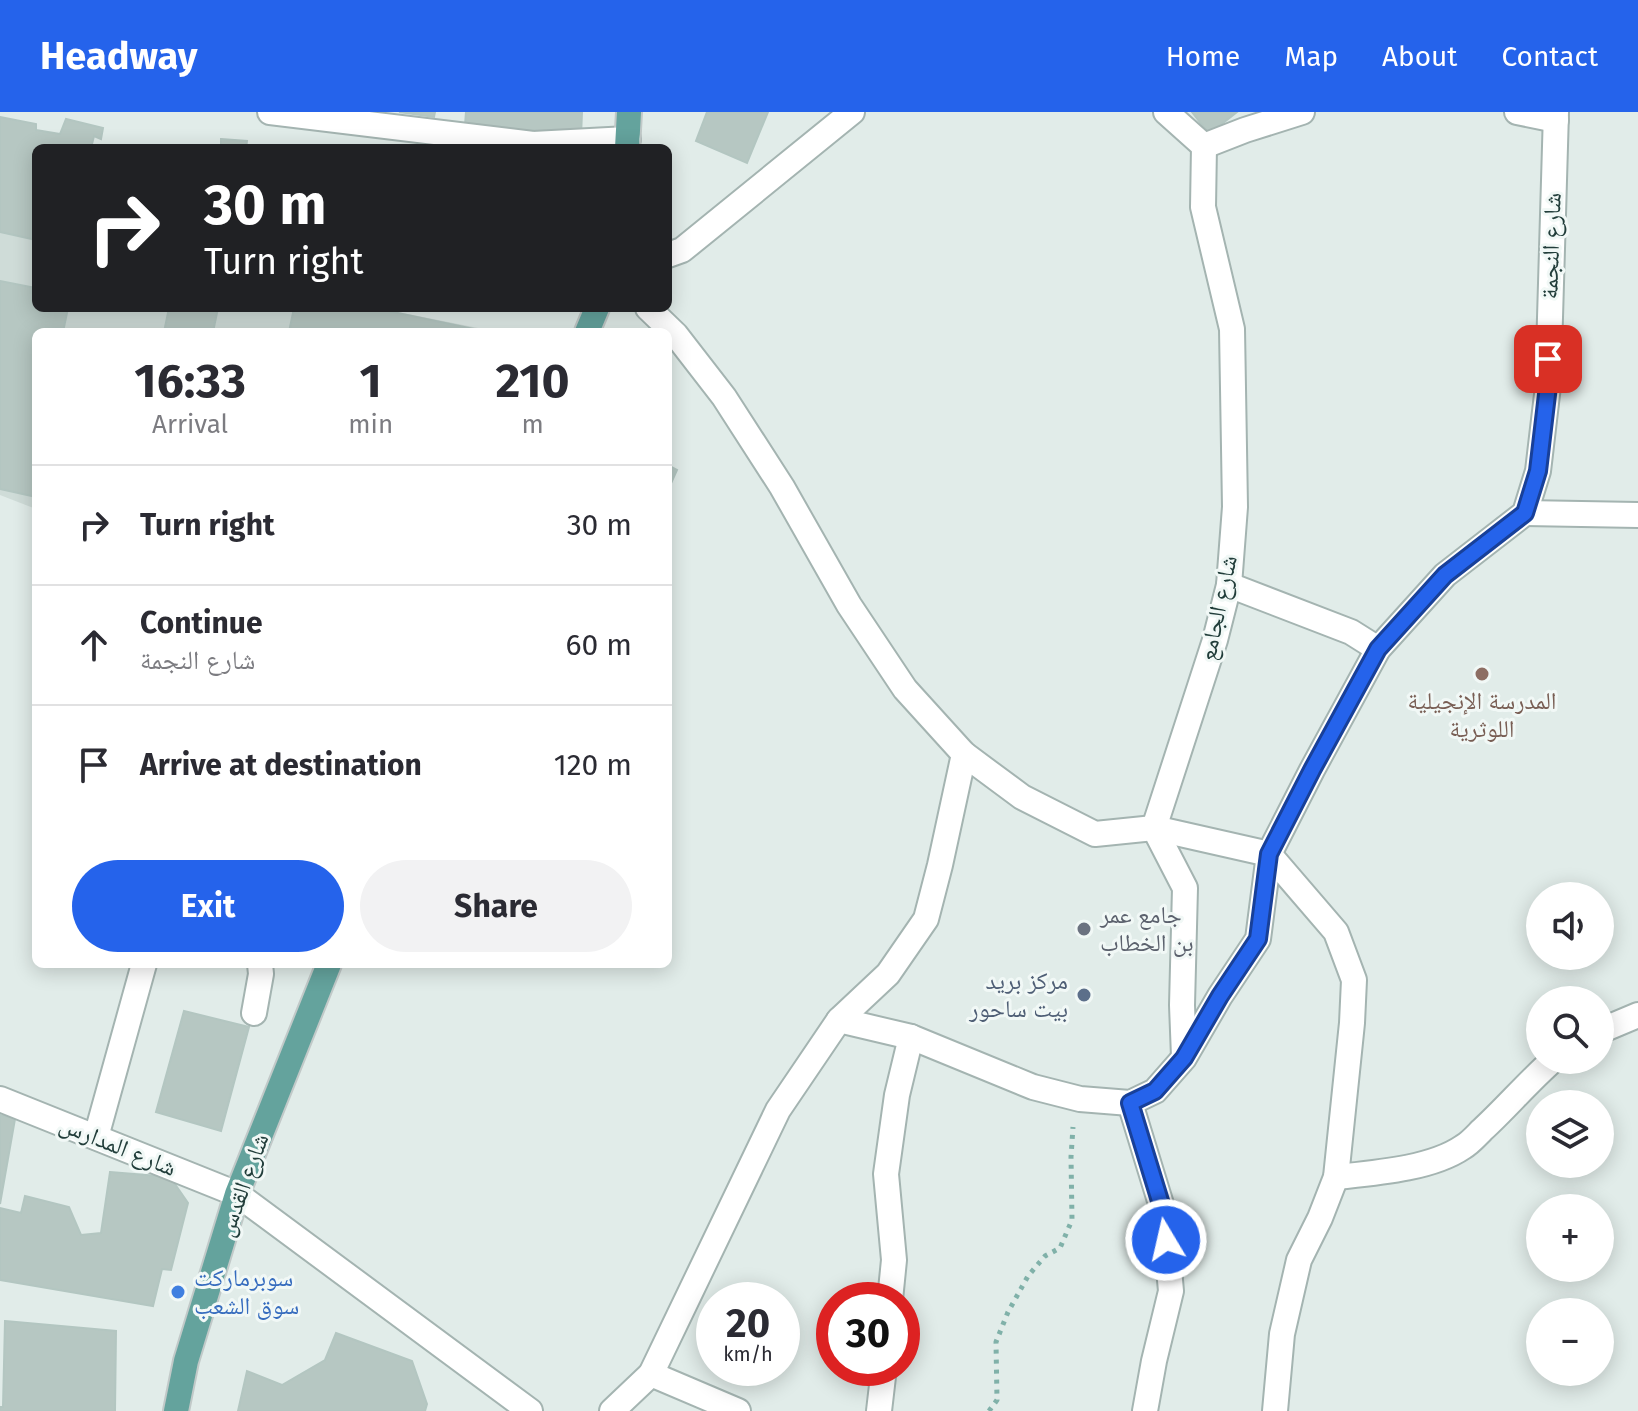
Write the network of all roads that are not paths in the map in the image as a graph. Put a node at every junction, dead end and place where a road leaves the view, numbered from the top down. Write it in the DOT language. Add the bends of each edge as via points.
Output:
graph roads {
  1 [pos="270,112"];
  2 [pos="629,112"];
  3 [pos="852,112"];
  4 [pos="1166,112"];
  5 [pos="1302,112"];
  6 [pos="1517,112"];
  7 [pos="1556,116"];
  8 [pos="628,144"];
  9 [pos="1204,146"];
  10 [pos="672,254"];
  11 [pos="652,312"];
  12 [pos="669,328"];
  13 [pos="672,331"];
  14 [pos="1525,513"];
  15 [pos="1638,515"];
  16 [pos="1229,585"];
  17 [pos="1378,649"];
  18 [pos="964,754"];
  19 [pos="1154,828"];
  20 [pos="1269,854"];
  21 [pos="143,968"];
  22 [pos="260,968"];
  23 [pos="327,968"];
  24 [pos="254,1013"];
  25 [pos="1638,1015"];
  26 [pos="839,1020"];
  27 [pos="1614,1025"];
  28 [pos="911,1037"];
  29 [pos="1184,1058"];
  30 [pos="1537,1074"];
  31 [pos="0,1099"];
  32 [pos="1130,1103"];
  33 [pos="96,1137"];
  34 [pos="1336,1177"];
  35 [pos="237,1194"];
  36 [pos="892,1282"];
  37 [pos="651,1374"];
  38 [pos="882,1386"];
  39 [pos="1275,1407"];
  40 [pos="176,1411"];
  41 [pos="530,1411"];
  42 [pos="612,1411"];
  43 [pos="738,1411"];
  44 [pos="879,1411"];
  45 [pos="1145,1411"];
  1 -- 8 [label="street" via="533,144"];
  2 -- 8 [label="main road"];
  3 -- 10 [label="street"];
  4 -- 9 [label="street"];
  5 -- 9 [label="street"];
  6 -- 7 [label="street"];
  7 -- 14 [label="street, شارع النجمة" via="1548,386 1538,471"];
  9 -- 16 [label="street, شارع الجامع" via="1203,207 1232,329 1235,507"];
  11 -- 12 [label="street"];
  13 -- 18 [label="street" via="724,397 905,689"];
  14 -- 15 [label="street"];
  14 -- 17 [label="street" via="1445,575"];
  16 -- 17 [label="street" via="1351,632"];
  16 -- 19 [label="street, شارع الجامع"];
  17 -- 20 [label="street"];
  18 -- 19 [label="street" via="1022,797 1095,834"];
  18 -- 26 [label="street" via="926,919 888,974"];
  19 -- 20 [label="street"];
  19 -- 29 [label="street" via="1185,888"];
  20 -- 29 [label="street" via="1258,939"];
  20 -- 34 [label="street" via="1336,932 1354,980"];
  21 -- 33 [label="street"];
  22 -- 24 [label="street"];
  23 -- 35 [label="main road, شارع القدس"];
  25 -- 27 [label="street"];
  26 -- 28 [label="street"];
  26 -- 37 [label="street" via="778,1110"];
  28 -- 32 [label="street" via="1033,1087 1080,1099"];
  28 -- 36 [label="street" via="886,1174"];
  29 -- 32 [label="street" via="1155,1091"];
  30 -- 34 [label="street" via="1462,1148 1428,1163"];
  31 -- 33 [label="street, شارع المدارس"];
  32 -- 45 [label="street" via="1164,1214 1171,1291"];
  33 -- 35 [label="street, شارع المدارس"];
  34 -- 39 [label="street" via="1299,1260 1282,1334"];
  35 -- 40 [label="main road, شارع القدس"];
  35 -- 41 [label="street, شارع المدارس"];
  37 -- 42 [label="street"];
  37 -- 43 [label="street"];
  38 -- 44 [label="street"];
}
